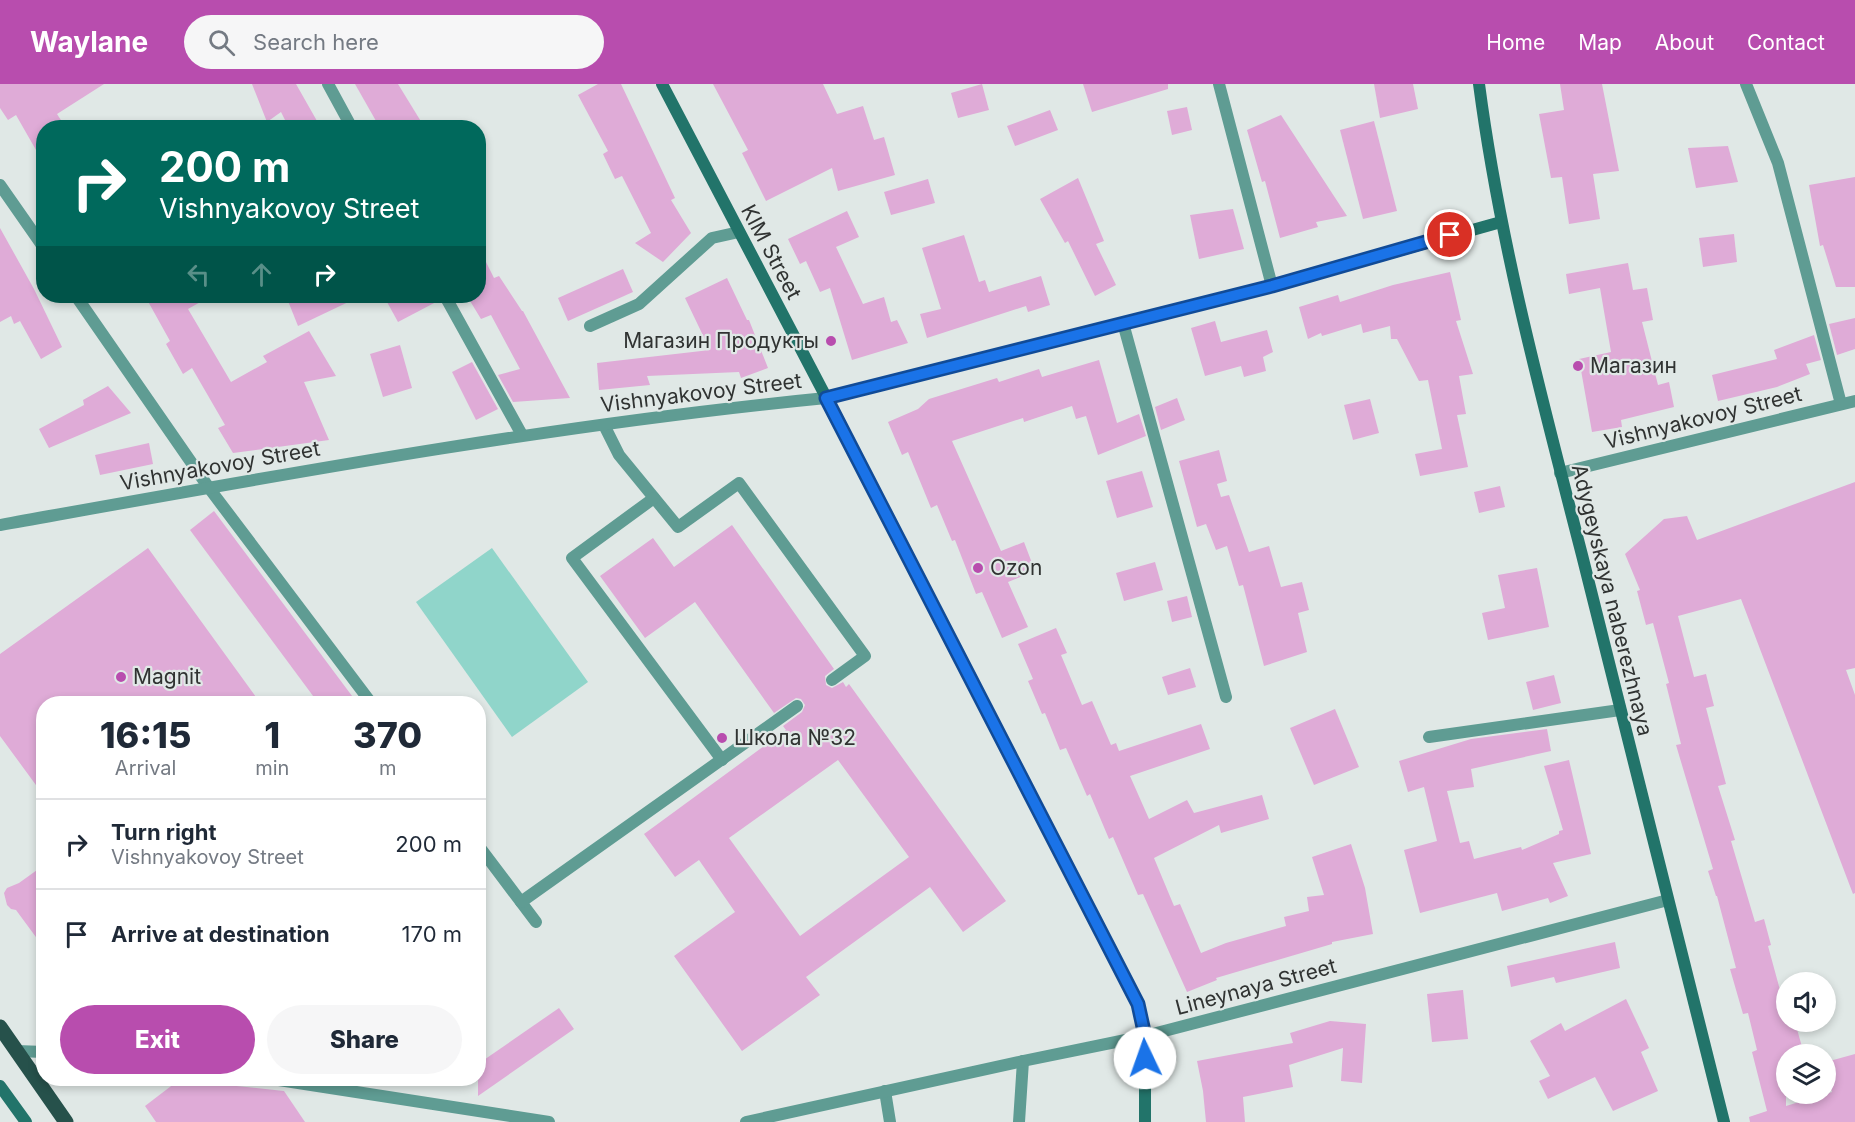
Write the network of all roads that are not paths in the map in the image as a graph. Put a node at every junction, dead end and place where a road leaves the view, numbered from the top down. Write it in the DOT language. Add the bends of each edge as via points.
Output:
graph roads {
  1 [pos="328,84"];
  2 [pos="662,84"];
  3 [pos="1219,84"];
  4 [pos="1479,84"];
  5 [pos="1746,84"];
  6 [pos="348,120"];
  7 [pos="0,186"];
  8 [pos="1501,222"];
  9 [pos="739,232"];
  10 [pos="36,237"];
  11 [pos="1272,286"];
  12 [pos="81,303"];
  13 [pos="449,303"];
  14 [pos="1123,323"];
  15 [pos="590,326"];
  16 [pos="826,398"];
  17 [pos="1855,401"];
  18 [pos="1841,404"];
  19 [pos="604,425"];
  20 [pos="522,435"];
  21 [pos="1560,473"];
  22 [pos="209,488"];
  23 [pos="654,498"];
  24 [pos="0,525"];
  25 [pos="832,680"];
  26 [pos="366,696"];
  27 [pos="1226,697"];
  28 [pos="797,706"];
  29 [pos="1620,710"];
  30 [pos="1429,737"];
  31 [pos="722,759"];
  32 [pos="486,856"];
  33 [pos="1668,900"];
  34 [pos="521,902"];
  35 [pos="537,922"];
  36 [pos="0,1027"];
  37 [pos="1145,1036"];
  38 [pos="17,1051"];
  39 [pos="36,1052"];
  40 [pos="1023,1061"];
  41 [pos="36,1079"];
  42 [pos="0,1086"];
  43 [pos="41,1086"];
  44 [pos="317,1086"];
  45 [pos="885,1091"];
  46 [pos="26,1122"];
  47 [pos="66,1122"];
  48 [pos="549,1122"];
  49 [pos="746,1122"];
  50 [pos="890,1122"];
  51 [pos="1019,1122"];
  52 [pos="1144,1122"];
  53 [pos="1724,1122"];
  1 -- 6 [label="street"];
  2 -- 9 [label="street, KIM Street"];
  3 -- 11 [label="street"];
  4 -- 8 [label="street, Adygeyskaya naberezhnaya"];
  5 -- 18 [label="street" via="1778,163"];
  7 -- 10 [label="street"];
  8 -- 11 [label="street, Vishnyakovoy Street"];
  8 -- 21 [label="street, Adygeyskaya naberezhnaya"];
  9 -- 15 [label="street" via="712,238 639,304"];
  9 -- 16 [label="street, KIM Street"];
  11 -- 14 [label="street, Vishnyakovoy Street"];
  12 -- 22 [label="street"];
  13 -- 20 [label="street"];
  14 -- 16 [label="street, Vishnyakovoy Street"];
  14 -- 27 [label="street"];
  16 -- 19 [label="street, Vishnyakovoy Street"];
  16 -- 37 [label="street, KIM Street" via="1138,1004"];
  17 -- 18 [label="street, Vishnyakovoy Street"];
  18 -- 21 [label="street, Vishnyakovoy Street"];
  19 -- 20 [label="street, Vishnyakovoy Street"];
  19 -- 23 [label="street" via="620,455"];
  20 -- 22 [label="street, Vishnyakovoy Street"];
  21 -- 29 [label="street, Adygeyskaya naberezhnaya"];
  22 -- 24 [label="street, Vishnyakovoy Street"];
  22 -- 26 [label="street"];
  23 -- 25 [label="street" via="678,527 739,483 865,656"];
  23 -- 31 [label="street" via="572,558"];
  28 -- 31 [label="street"];
  29 -- 30 [label="street"];
  29 -- 33 [label="street, Adygeyskaya naberezhnaya"];
  31 -- 34 [label="street"];
  32 -- 34 [label="street"];
  33 -- 37 [label="street, Lineynaya Street"];
  33 -- 53 [label="street, Adygeyskaya naberezhnaya"];
  34 -- 35 [label="street"];
  36 -- 38 [label="main road"];
  37 -- 40 [label="street, Lineynaya Street"];
  37 -- 52 [label="street, KIM Street"];
  38 -- 39 [label="street"];
  38 -- 41 [label="main road"];
  40 -- 45 [label="street, Lineynaya Street"];
  40 -- 51 [label="street"];
  42 -- 46 [label="street"];
  43 -- 47 [label="main road"];
  44 -- 48 [label="street"];
  45 -- 49 [label="street, Lineynaya Street"];
  45 -- 50 [label="street"];
}
